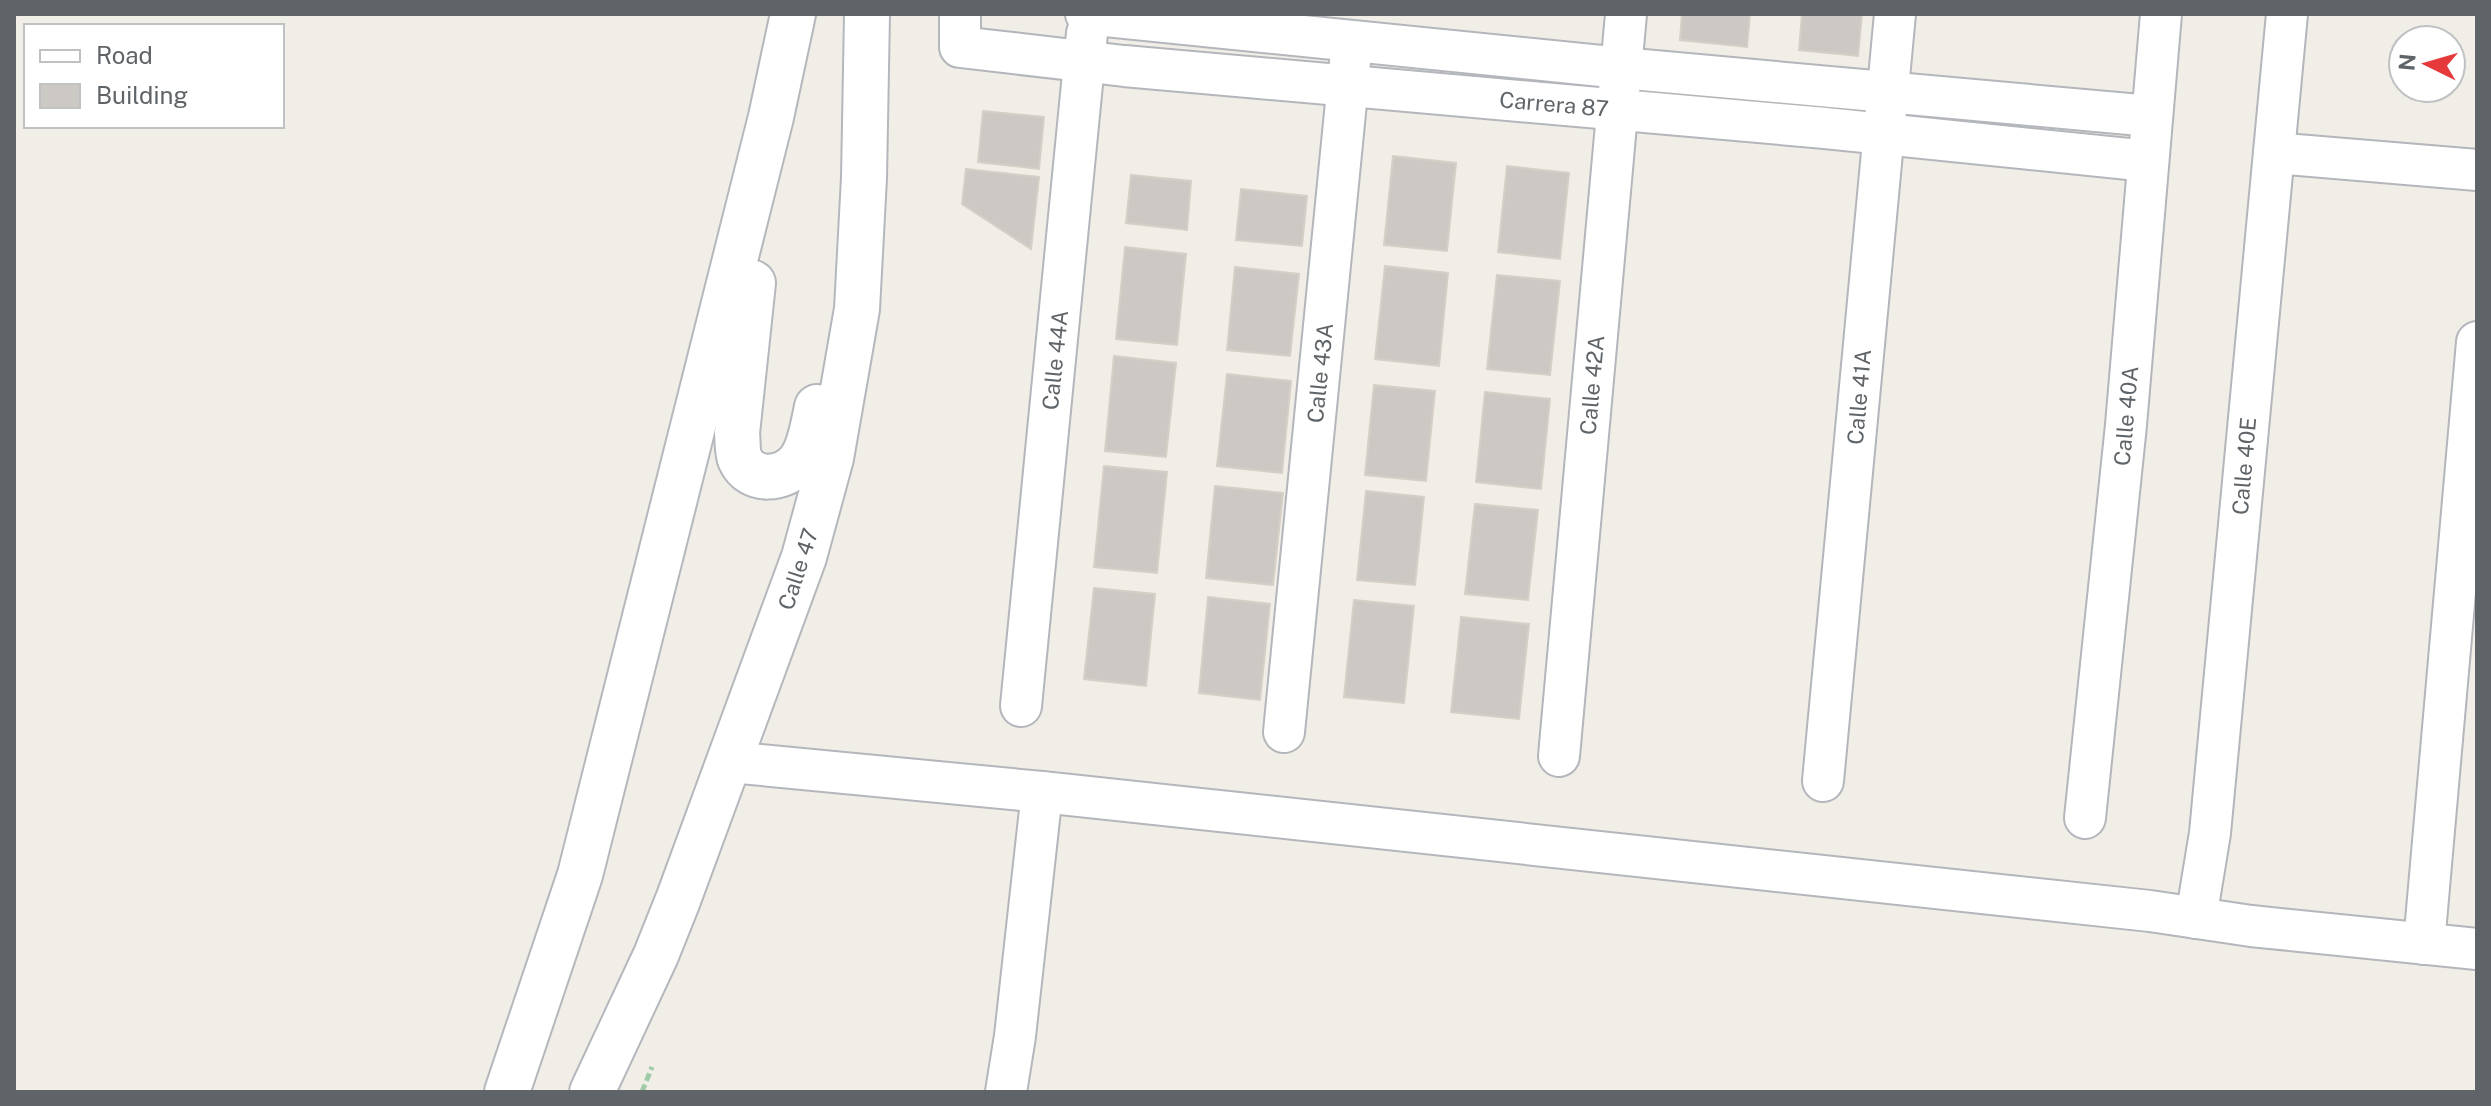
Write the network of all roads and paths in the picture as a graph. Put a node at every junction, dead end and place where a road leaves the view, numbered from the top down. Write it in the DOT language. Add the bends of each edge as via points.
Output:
graph roads {
  1 [pos="793,14"];
  2 [pos="867,14"];
  3 [pos="1088,14"];
  4 [pos="1626,14"];
  5 [pos="1895,14"];
  6 [pos="2161,14"];
  7 [pos="2287,14"];
  8 [pos="1354,28"];
  9 [pos="960,31"];
  10 [pos="1085,61"];
  11 [pos="1621,68"];
  12 [pos="1348,86"];
  13 [pos="1888,92"];
  14 [pos="1618,110"];
  15 [pos="2151,116"];
  16 [pos="771,117"];
  17 [pos="1883,134"];
  18 [pos="2274,153"];
  19 [pos="2148,161"];
  20 [pos="2477,170"];
  21 [pos="864,178"];
  22 [pos="2477,342"];
  23 [pos="1021,706"];
  24 [pos="1284,732"];
  25 [pos="1559,756"];
  26 [pos="730,762"];
  27 [pos="1823,781"];
  28 [pos="1042,792"];
  29 [pos="2085,818"];
  30 [pos="2196,918"];
  31 [pos="2424,944"];
  32 [pos="2477,949"];
  33 [pos="507,1092"];
  34 [pos="592,1092"];
  35 [pos="1006,1092"];
  1 -- 16 [label="main road"];
  2 -- 21 [label="main road, Calle 47"];
  3 -- 8 [label="street, Carrera 87"];
  3 -- 10 [label="street, Calle 44A"];
  4 -- 11 [label="street, Calle 42A"];
  5 -- 13 [label="street, Calle 41A"];
  6 -- 15 [label="street, Calle 40A"];
  7 -- 18 [label="street, Calle 40E"];
  8 -- 11 [label="street, Carrera 87"];
  8 -- 12 [label="street, Calle 43A"];
  9 -- 10 [label="street, Carrera 87"];
  10 -- 12 [label="street, Carrera 87"];
  10 -- 23 [label="street, Calle 44A"];
  11 -- 13 [label="street, Carrera 87"];
  11 -- 14 [label="street, Calle 42A"];
  12 -- 14 [label="street, Carrera 87"];
  12 -- 24 [label="street, Calle 43A"];
  13 -- 15 [label="street, Carrera 87"];
  13 -- 17 [label="street, Calle 41A"];
  14 -- 17 [label="street, Carrera 87"];
  14 -- 25 [label="street, Calle 42A"];
  15 -- 19 [label="street, Calle 40A"];
  16 -- 21 [label="main road" via="737,433 739,458 746,469 765,478 785,475 801,461 811,433"];
  16 -- 33 [label="main road" via="580,875"];
  17 -- 19 [label="street, Carrera 87"];
  17 -- 27 [label="street, Calle 41A"];
  18 -- 20 [label="street"];
  18 -- 30 [label="street, Calle 40E" via="2210,833"];
  19 -- 29 [label="street, Calle 40A"];
  21 -- 26 [label="main road, Calle 47" via="857,309 831,458 804,557"];
  22 -- 31 [label="street"];
  26 -- 28 [label="street"];
  26 -- 34 [label="main road, Calle 47" via="656,955"];
  28 -- 30 [label="street"];
  28 -- 35 [label="street"];
  30 -- 31 [label="street"];
  31 -- 32 [label="street"];
}
